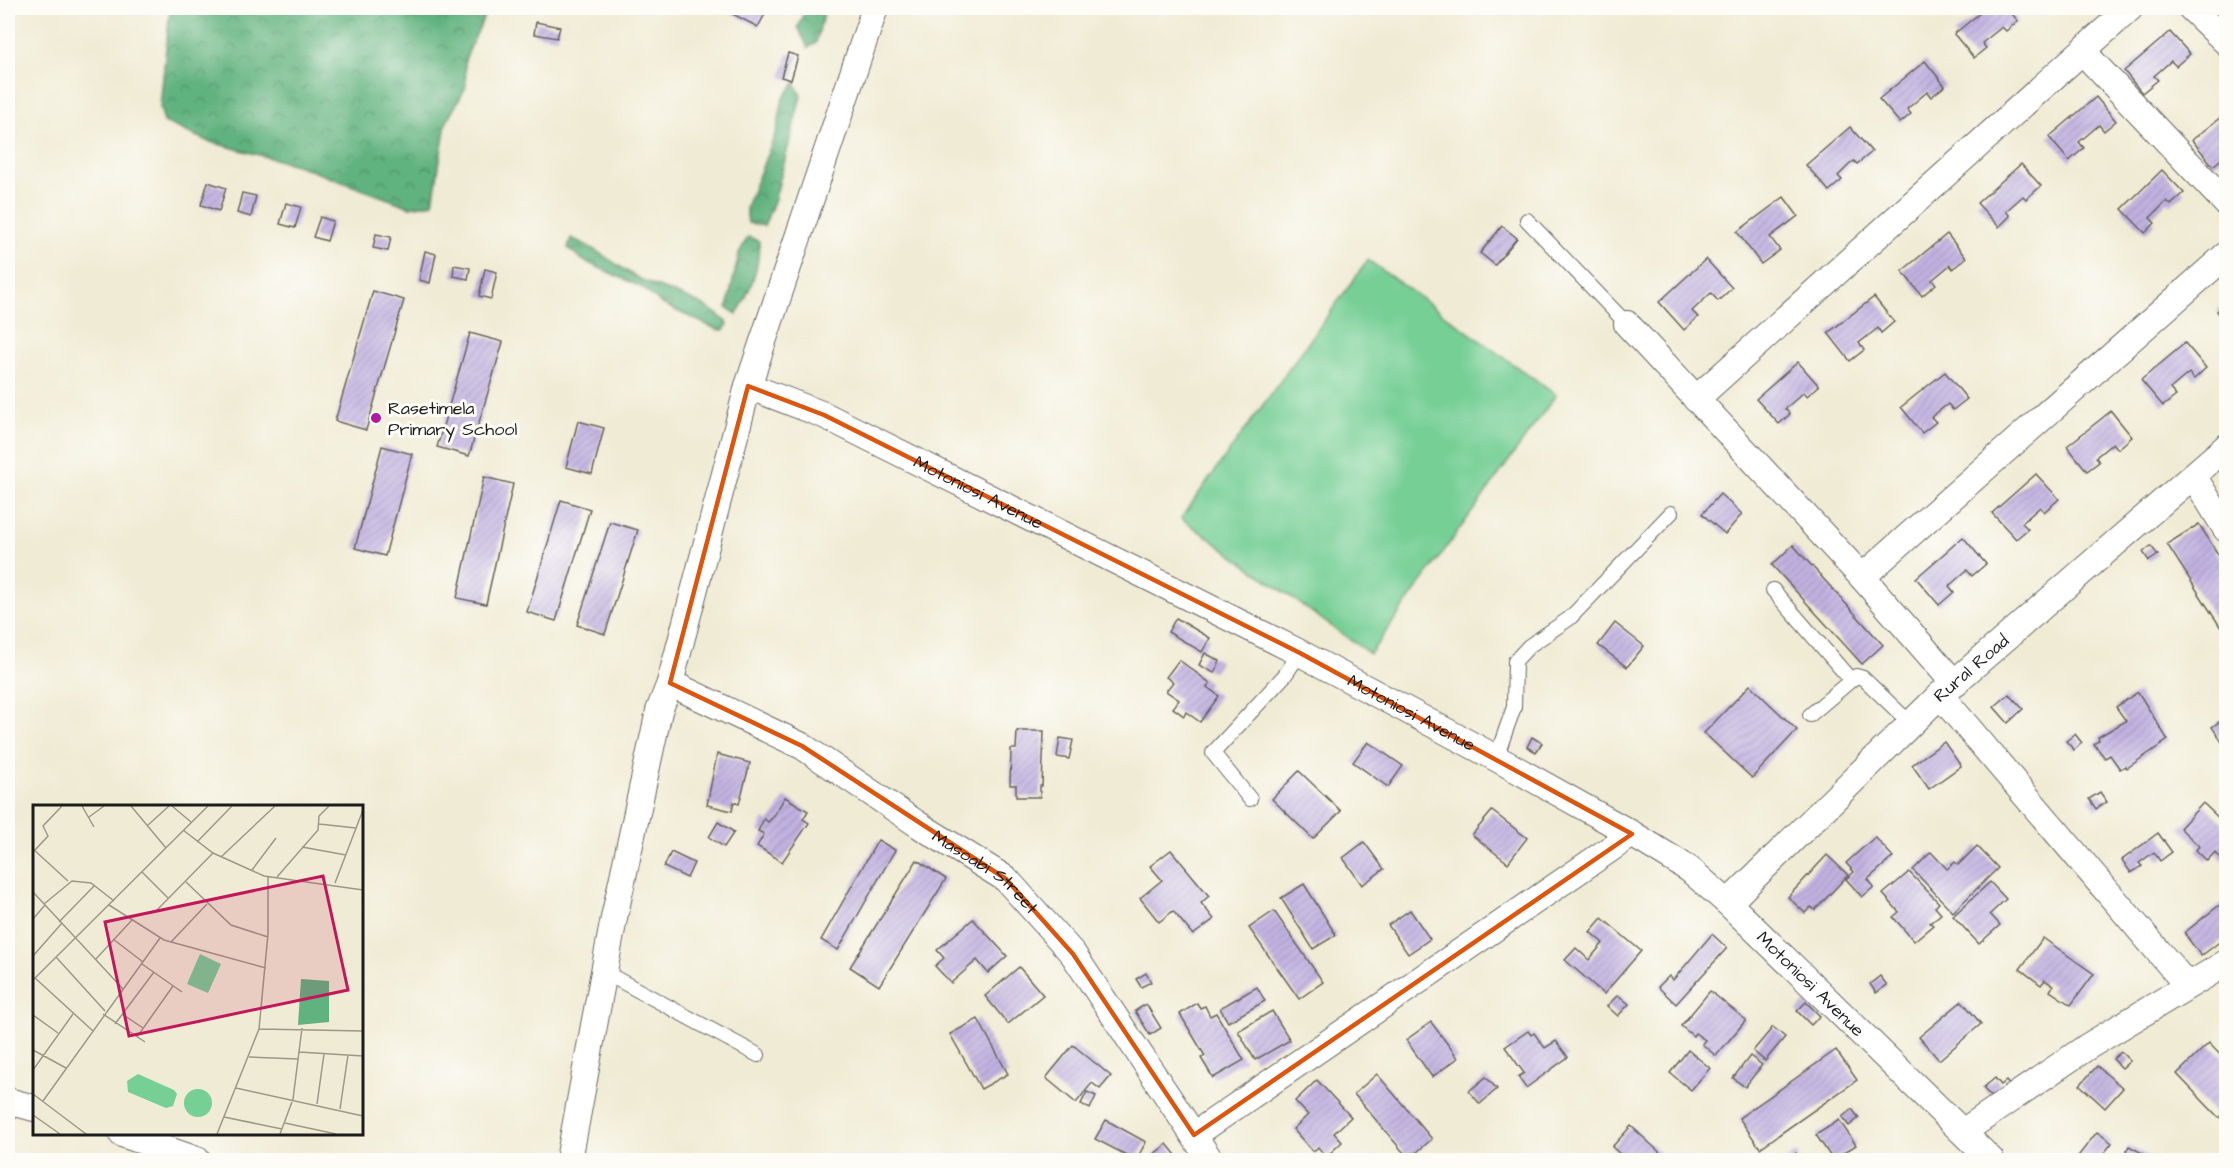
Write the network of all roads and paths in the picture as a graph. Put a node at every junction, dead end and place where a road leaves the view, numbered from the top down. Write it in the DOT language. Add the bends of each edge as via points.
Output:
graph roads {
  1 [pos="875,8"];
  2 [pos="2130,8"];
  3 [pos="2191,8"];
  4 [pos="2226,42"];
  5 [pos="2083,52"];
  6 [pos="2226,203"];
  7 [pos="1527,220"];
  8 [pos="2226,255"];
  9 [pos="1627,324"];
  10 [pos="748,386"];
  11 [pos="1696,399"];
  12 [pos="2226,447"];
  13 [pos="2194,477"];
  14 [pos="1671,513"];
  15 [pos="2226,529"];
  16 [pos="1862,577"];
  17 [pos="1773,590"];
  18 [pos="1300,653"];
  19 [pos="1850,679"];
  20 [pos="670,683"];
  21 [pos="1948,689"];
  22 [pos="1810,716"];
  23 [pos="1911,724"];
  24 [pos="1496,758"];
  25 [pos="1250,799"];
  26 [pos="1632,834"];
  27 [pos="1728,903"];
  28 [pos="2226,963"];
  29 [pos="604,972"];
  30 [pos="2187,985"];
  31 [pos="758,1055"];
  32 [pos="8,1101"];
  33 [pos="33,1108"];
  34 [pos="1964,1131"];
  35 [pos="125,1135"];
  36 [pos="1194,1135"];
  37 [pos="197,1161"];
  38 [pos="569,1161"];
  39 [pos="1210,1161"];
  40 [pos="1991,1161"];
  1 -- 10 [label="street"];
  2 -- 5 [label="street"];
  3 -- 4 [label="street"];
  5 -- 6 [label="street"];
  5 -- 11 [label="street"];
  7 -- 9 [label="lane"];
  8 -- 16 [label="street"];
  9 -- 11 [label="street"];
  10 -- 18 [label="street, Motoniosi Avenue" via="824,416"];
  10 -- 20 [label="street"];
  11 -- 16 [label="street"];
  12 -- 13 [label="street, Rural Road"];
  13 -- 15 [label="street"];
  13 -- 21 [label="street, Rural Road"];
  14 -- 24 [label="lane" via="1570,618 1529,646 1515,661 1514,707"];
  16 -- 21 [label="street"];
  17 -- 19 [label="lane"];
  18 -- 24 [label="street, Motoniosi Avenue"];
  18 -- 25 [label="lane" via="1285,675 1213,753"];
  19 -- 22 [label="lane"];
  19 -- 23 [label="lane" via="1863,678"];
  20 -- 29 [label="street" via="659,711"];
  20 -- 36 [label="street, Masoabi Street" via="802,746 1006,879 1073,954"];
  21 -- 23 [label="street, Rural Road"];
  21 -- 30 [label="street"];
  23 -- 27 [label="street, Rural Road"];
  24 -- 26 [label="street, Motoniosi Avenue"];
  26 -- 27 [label="street, Motoniosi Avenue" via="1689,869"];
  26 -- 36 [label="street"];
  27 -- 34 [label="street, Motoniosi Avenue"];
  28 -- 30 [label="street"];
  29 -- 31 [label="lane"];
  29 -- 38 [label="street"];
  30 -- 34 [label="street"];
  32 -- 33 [label="street"];
  34 -- 40 [label="street, Motoniosi Avenue"];
  35 -- 37 [label="street"];
  36 -- 39 [label="street, Masoabi Street"];
}
